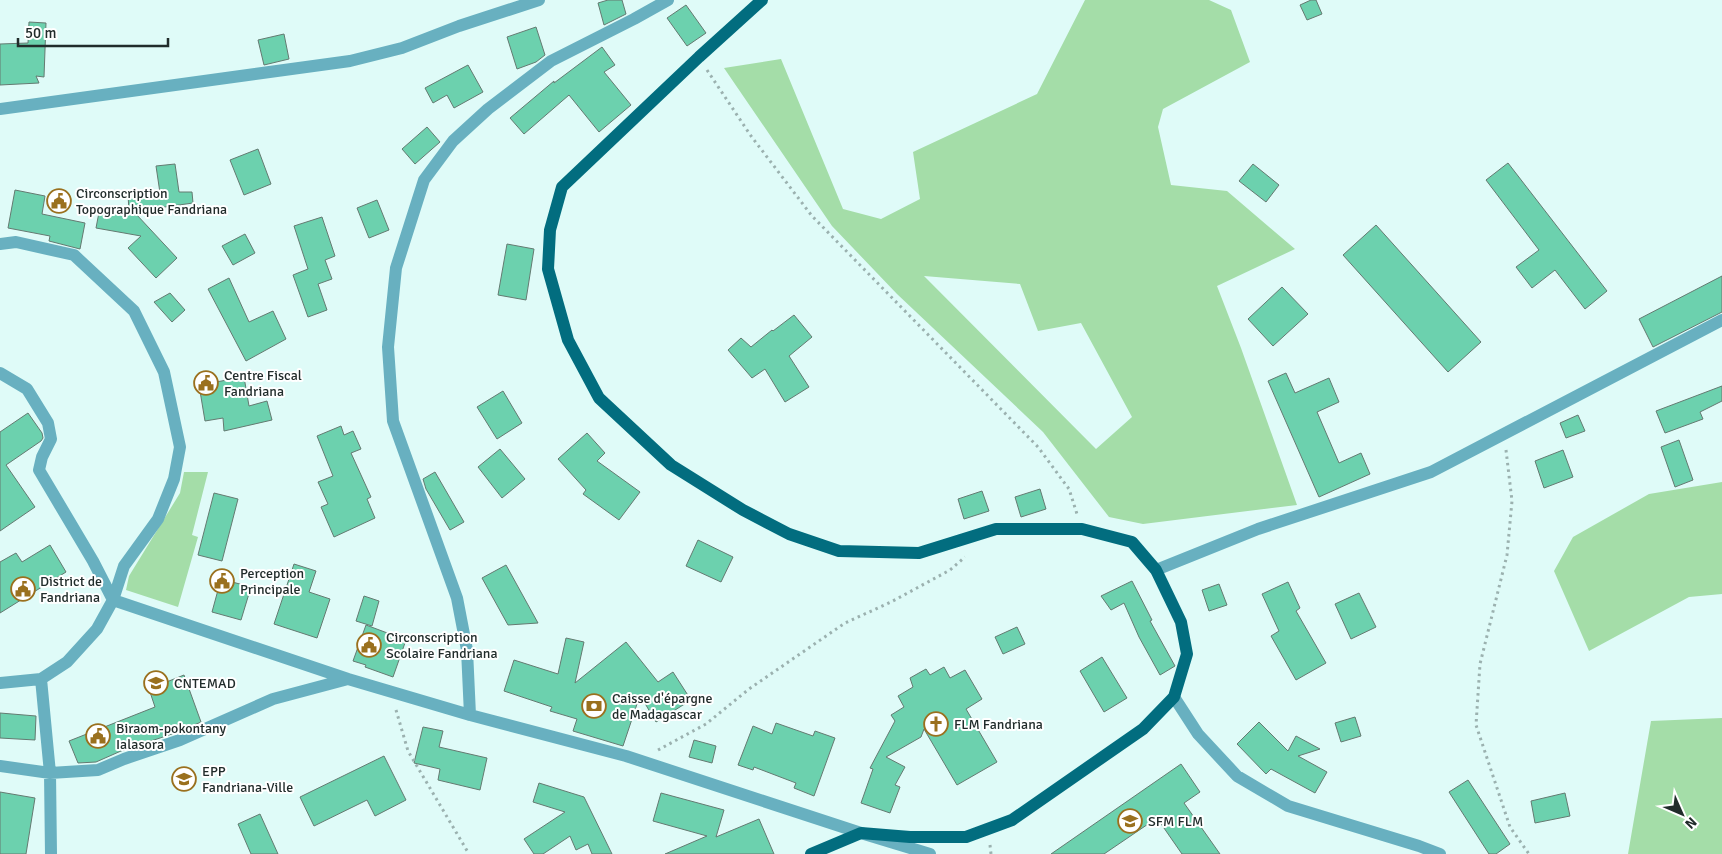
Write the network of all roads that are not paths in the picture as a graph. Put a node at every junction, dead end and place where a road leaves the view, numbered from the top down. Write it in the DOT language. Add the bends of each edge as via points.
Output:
graph roads {
  1 [pos="539,0"];
  2 [pos="668,0"];
  3 [pos="762,0"];
  4 [pos="0,109"];
  5 [pos="0,244"];
  6 [pos="1722,320"];
  7 [pos="0,373"];
  8 [pos="1156,570"];
  9 [pos="113,600"];
  10 [pos="41,679"];
  11 [pos="348,679"];
  12 [pos="0,683"];
  13 [pos="1174,697"];
  14 [pos="470,716"];
  15 [pos="0,766"];
  16 [pos="50,773"];
  17 [pos="861,834"];
  18 [pos="51,854"];
  19 [pos="811,854"];
  20 [pos="930,854"];
  21 [pos="1440,854"];
  1 -- 4 [label="street" via="402,48 350,61"];
  2 -- 14 [label="street" via="552,61 453,141 424,180 396,268 388,348 393,421 457,598 467,650"];
  3 -- 8 [label="main road" via="562,187 550,230 548,269 568,340 600,398 671,465 743,510 789,534 839,551 919,553 996,529 1082,529 1132,542"];
  5 -- 9 [label="street" via="16,242 74,255 134,311 164,372 180,447 174,479 158,519 124,566"];
  6 -- 8 [label="street" via="1431,472 1258,529"];
  7 -- 9 [label="street" via="27,390 48,423 51,439 39,470"];
  8 -- 13 [label="main road" via="1181,622 1187,654"];
  9 -- 10 [label="street" via="97,629 67,662"];
  9 -- 11 [label="street"];
  10 -- 12 [label="street"];
  10 -- 16 [label="street"];
  11 -- 14 [label="street"];
  11 -- 16 [label="street" via="273,700 180,740 98,770"];
  13 -- 17 [label="main road" via="1143,728 1012,820 966,837"];
  13 -- 21 [label="street" via="1198,734 1237,776 1288,806"];
  14 -- 17 [label="street" via="626,756"];
  15 -- 16 [label="street"];
  16 -- 18 [label="street"];
  17 -- 19 [label="main road"];
  17 -- 20 [label="street"];
}
